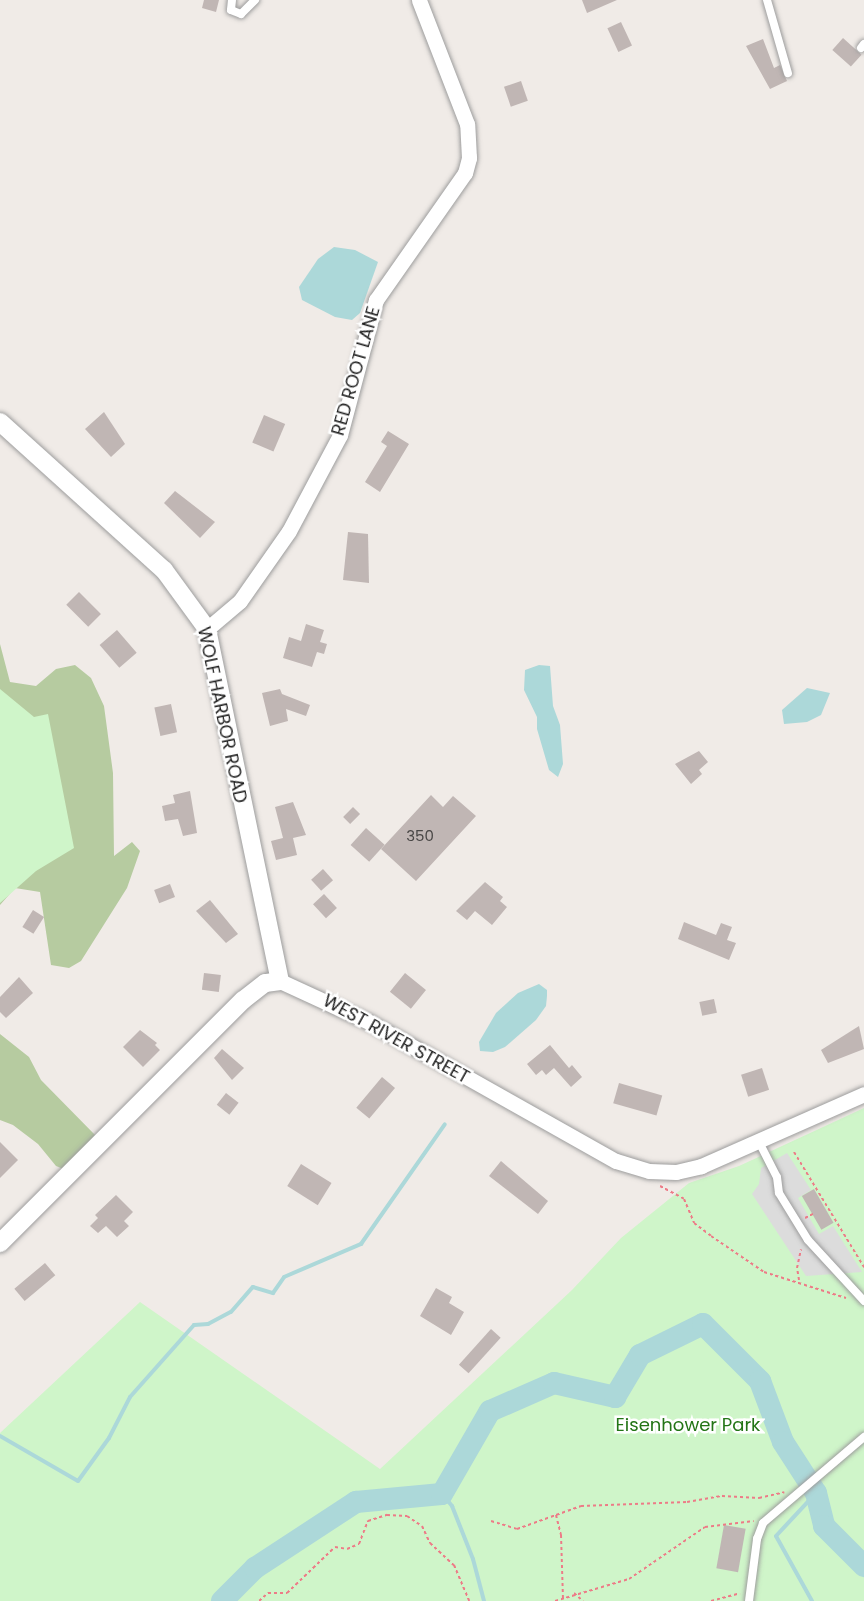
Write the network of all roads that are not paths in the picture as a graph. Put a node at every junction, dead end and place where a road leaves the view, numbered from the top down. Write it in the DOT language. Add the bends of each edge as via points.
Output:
graph roads {
  1 [pos="232,0"];
  2 [pos="255,0"];
  3 [pos="419,0"];
  4 [pos="767,0"];
  5 [pos="788,73"];
  6 [pos="0,422"];
  7 [pos="207,629"];
  8 [pos="280,981"];
  9 [pos="864,1094"];
  10 [pos="759,1142"];
  11 [pos="0,1243"];
  12 [pos="864,1301"];
  13 [pos="864,1437"];
  14 [pos="749,1601"];
  1 -- 2 [label="lane" via="231,10 241,14"];
  3 -- 7 [label="street, RED ROOT LANE" via="467,124 469,158 465,173 376,300 340,435 289,531 240,601"];
  4 -- 5 [label="lane"];
  6 -- 7 [label="street, WOLF HARBOR ROAD" via="164,570"];
  7 -- 8 [label="street, WOLF HARBOR ROAD"];
  8 -- 10 [label="street, WEST RIVER STREET" via="369,1022 574,1139 633,1168 661,1172 690,1170"];
  8 -- 11 [label="street" via="265,984 243,1000"];
  9 -- 10 [label="street, WEST RIVER STREET"];
  10 -- 12 [label="lane" via="777,1177 779,1193 808,1240"];
  13 -- 14 [label="lane" via="763,1523 757,1539"];
}
